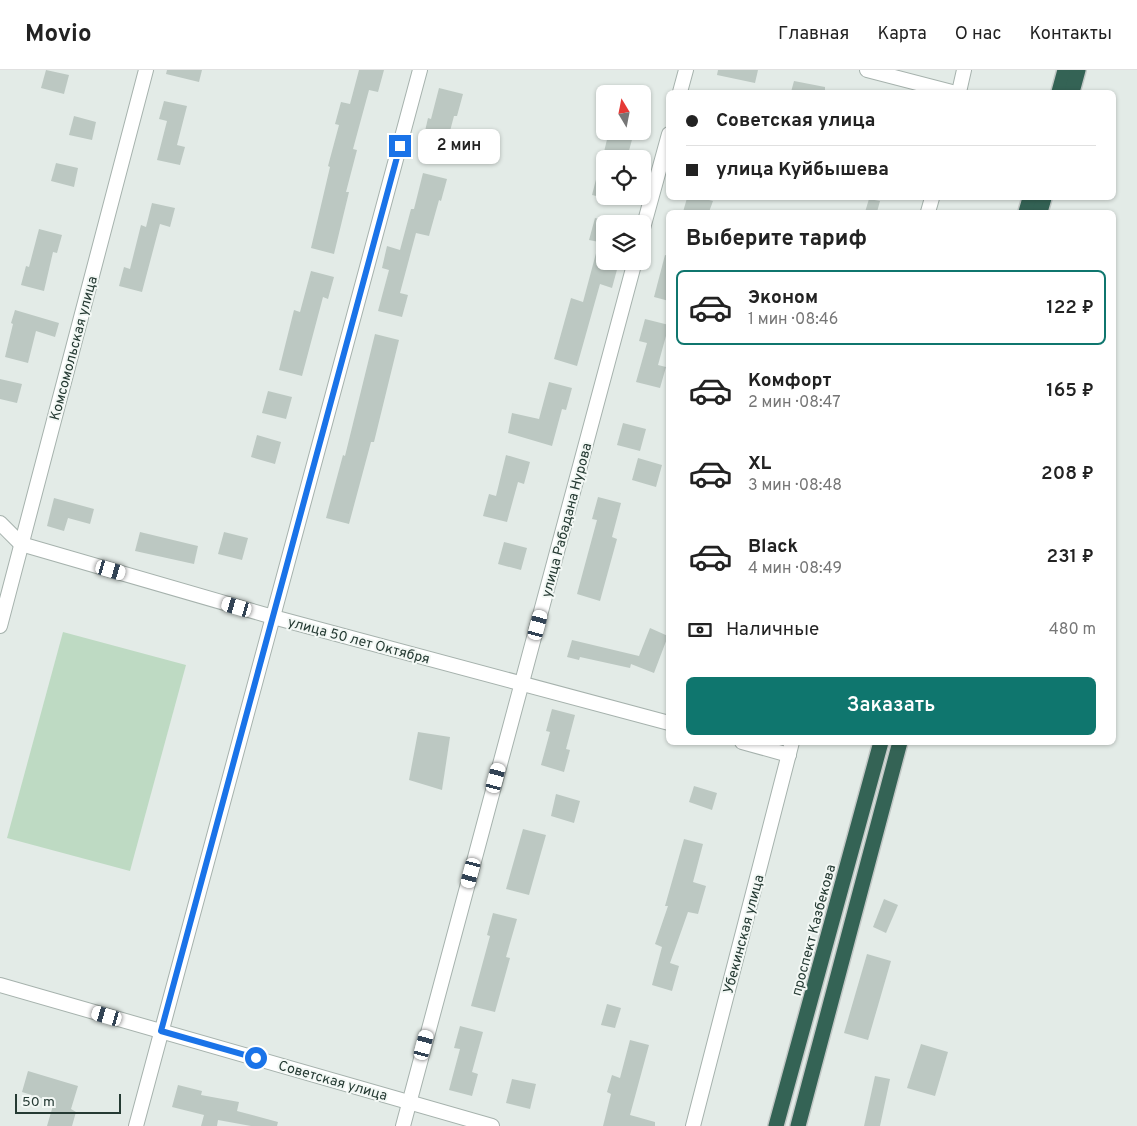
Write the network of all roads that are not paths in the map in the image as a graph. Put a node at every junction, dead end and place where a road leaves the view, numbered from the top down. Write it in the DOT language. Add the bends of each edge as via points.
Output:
graph roads {
  1 [pos="146,70"];
  2 [pos="420,70"];
  3 [pos="686,70"];
  4 [pos="867,70"];
  5 [pos="964,70"];
  6 [pos="1065,70"];
  7 [pos="1078,70"];
  8 [pos="681,90"];
  9 [pos="944,90"];
  10 [pos="959,90"];
  11 [pos="1060,90"];
  12 [pos="1073,90"];
  13 [pos="666,145"];
  14 [pos="647,215"];
  15 [pos="633,270"];
  16 [pos="0,523"];
  17 [pos="21,544"];
  18 [pos="273,617"];
  19 [pos="0,626"];
  20 [pos="522,683"];
  21 [pos="666,721"];
  22 [pos="763,745"];
  23 [pos="880,745"];
  24 [pos="899,745"];
  25 [pos="791,749"];
  26 [pos="0,985"];
  27 [pos="161,1031"];
  28 [pos="409,1102"];
  29 [pos="136,1126"];
  30 [pos="402,1126"];
  31 [pos="492,1126"];
  32 [pos="693,1126"];
  33 [pos="776,1126"];
  34 [pos="798,1126"];
  1 -- 17 [label="street, Комсомольская улица"];
  2 -- 18 [label="street"];
  3 -- 8 [label="street"];
  4 -- 9 [label="street"];
  5 -- 10 [label="street"];
  6 -- 11 [label="highway"];
  7 -- 12 [label="highway"];
  13 -- 14 [label="street"];
  15 -- 20 [label="street, улица Рабадана Нурова"];
  16 -- 17 [label="street, улица 50 лет Октября"];
  17 -- 18 [label="street, улица 50 лет Октября"];
  17 -- 19 [label="street, Комсомольская улица"];
  18 -- 20 [label="street, улица 50 лет Октября"];
  18 -- 27 [label="street"];
  20 -- 21 [label="street, улица 50 лет Октября"];
  20 -- 28 [label="street, улица Рабадана Нурова"];
  22 -- 25 [label="street"];
  23 -- 33 [label="highway, проспект Казбекова"];
  24 -- 34 [label="highway"];
  25 -- 32 [label="street, Убекинская улица"];
  26 -- 27 [label="street, Советская улица"];
  27 -- 28 [label="street, Советская улица"];
  27 -- 29 [label="street"];
  28 -- 30 [label="street, улица Рабадана Нурова"];
  28 -- 31 [label="street, Советская улица"];
}
